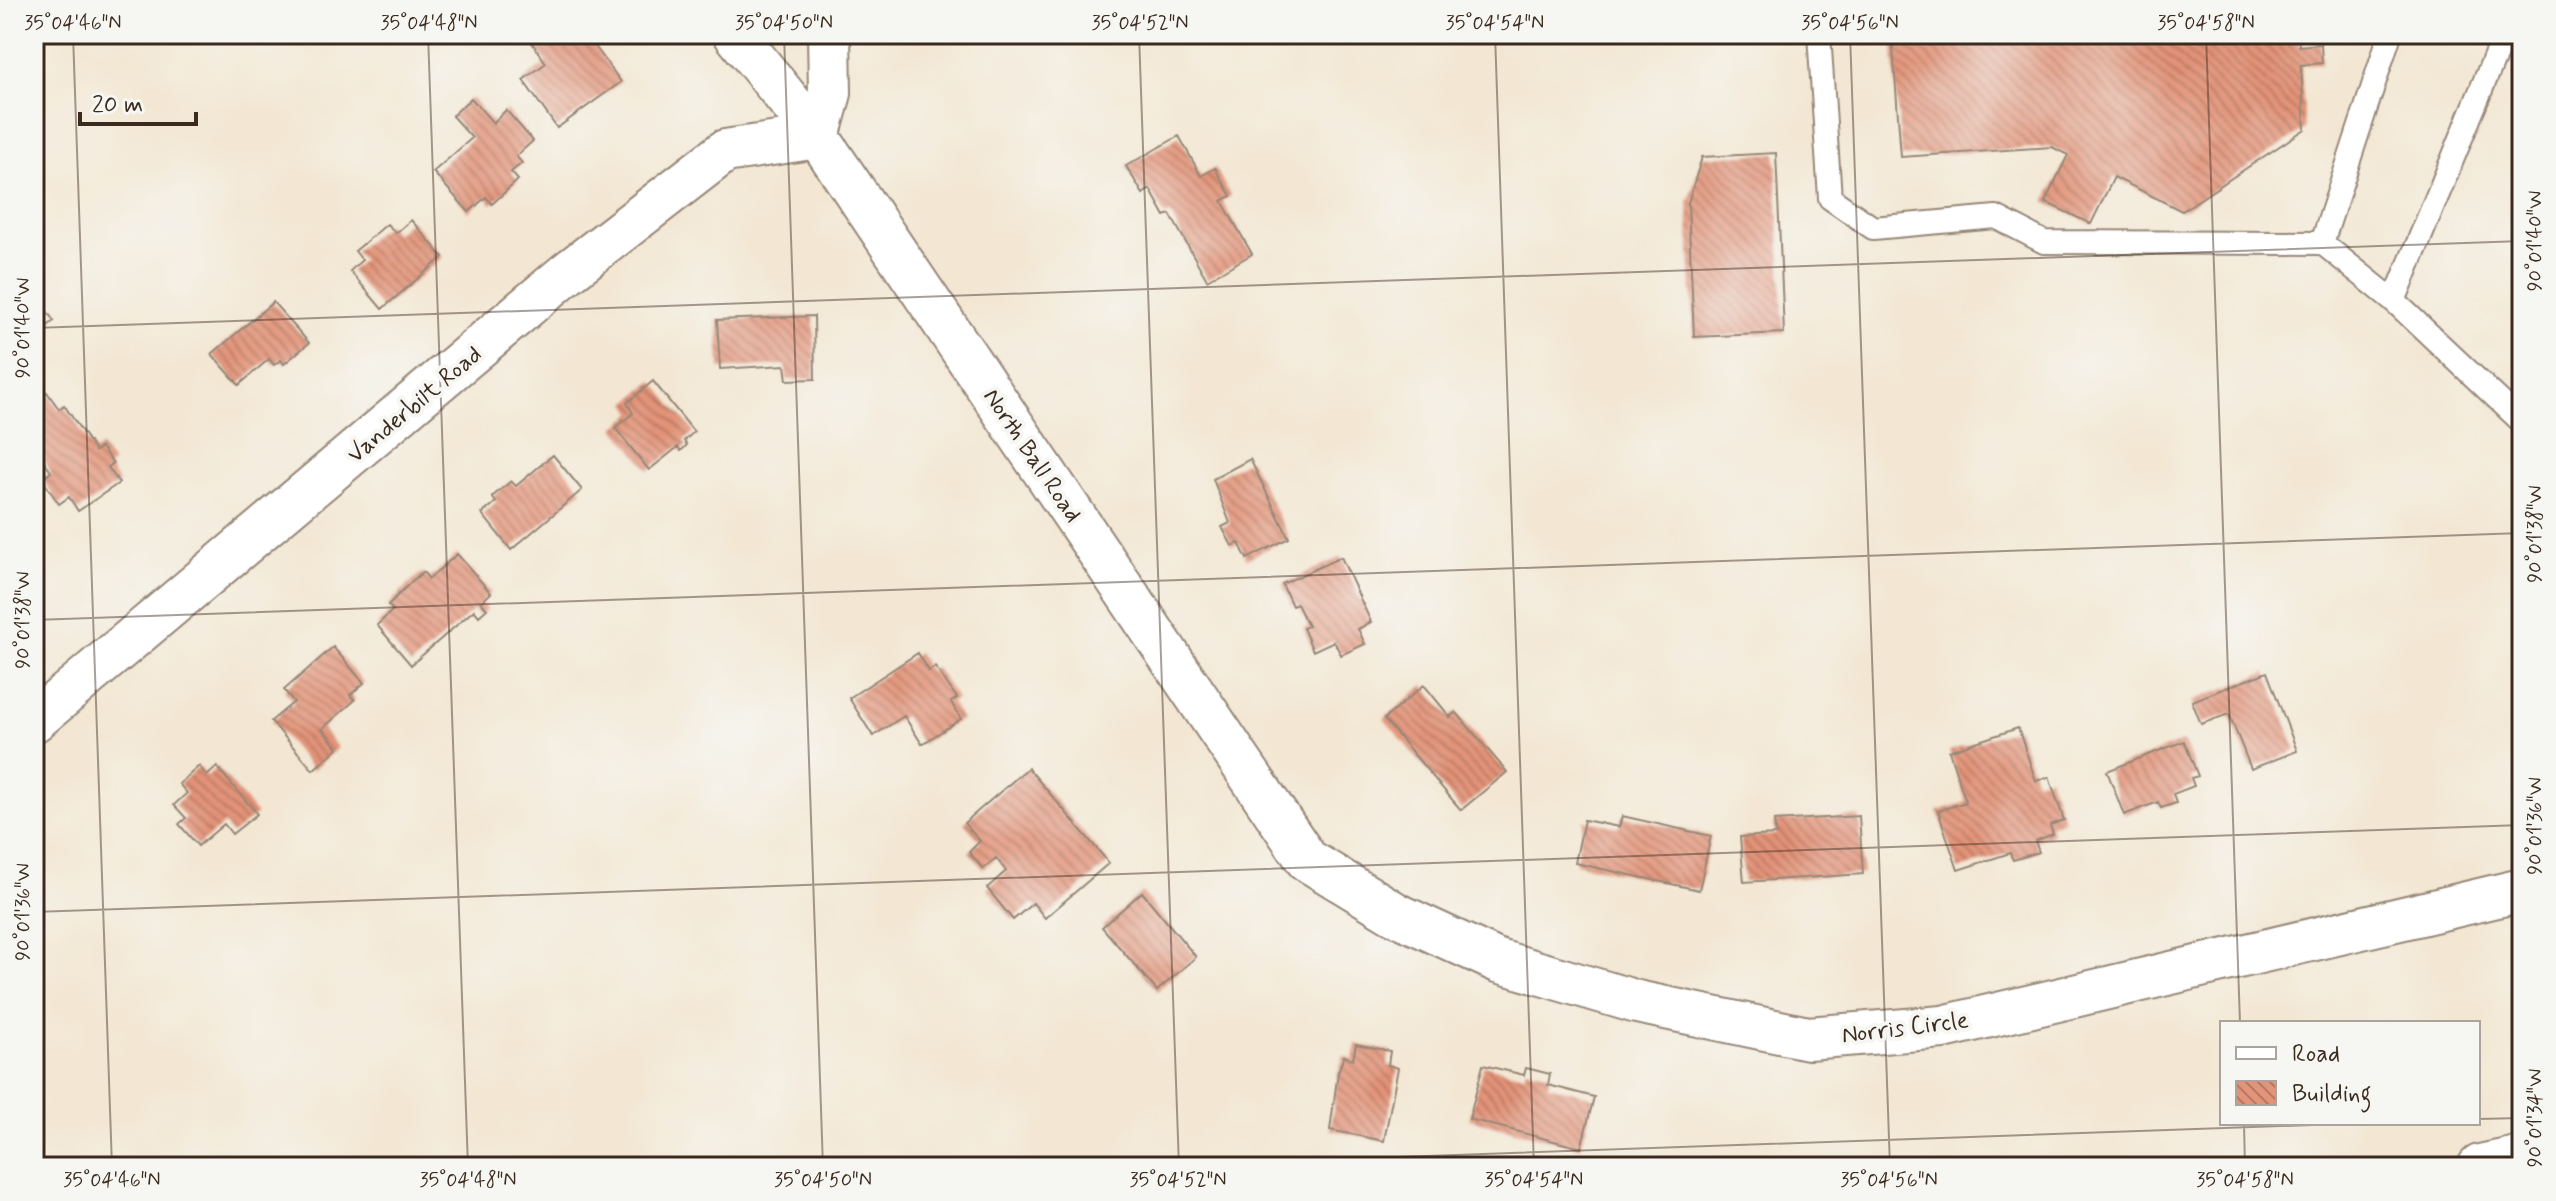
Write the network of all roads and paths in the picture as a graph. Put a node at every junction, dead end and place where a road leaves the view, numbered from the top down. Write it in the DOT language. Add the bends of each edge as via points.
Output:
graph roads {
  1 [pos="735,34"];
  2 [pos="829,34"];
  3 [pos="1819,34"];
  4 [pos="2390,34"];
  5 [pos="2504,34"];
  6 [pos="818,137"];
  7 [pos="2322,243"];
  8 [pos="2394,301"];
  9 [pos="2522,422"];
  10 [pos="37,711"];
  11 [pos="1307,860"];
  12 [pos="2522,890"];
  13 [pos="2522,1158"];
  14 [pos="2480,1167"];
  1 -- 6 [label="street, North Ball Road"];
  2 -- 6 [label="street" via="830,93"];
  3 -- 7 [label="lane" via="1830,198 1873,228 1996,217 2044,242"];
  4 -- 7 [label="lane"];
  5 -- 8 [label="lane"];
  6 -- 10 [label="street, Vanderbilt Road" via="725,151 567,273"];
  6 -- 11 [label="street, North Ball Road"];
  7 -- 8 [label="lane"];
  8 -- 9 [label="lane"];
  11 -- 12 [label="street, Norris Circle" via="1396,914 1498,961 1637,1002 1808,1038 1943,1027"];
  13 -- 14 [label="highway"];
}
